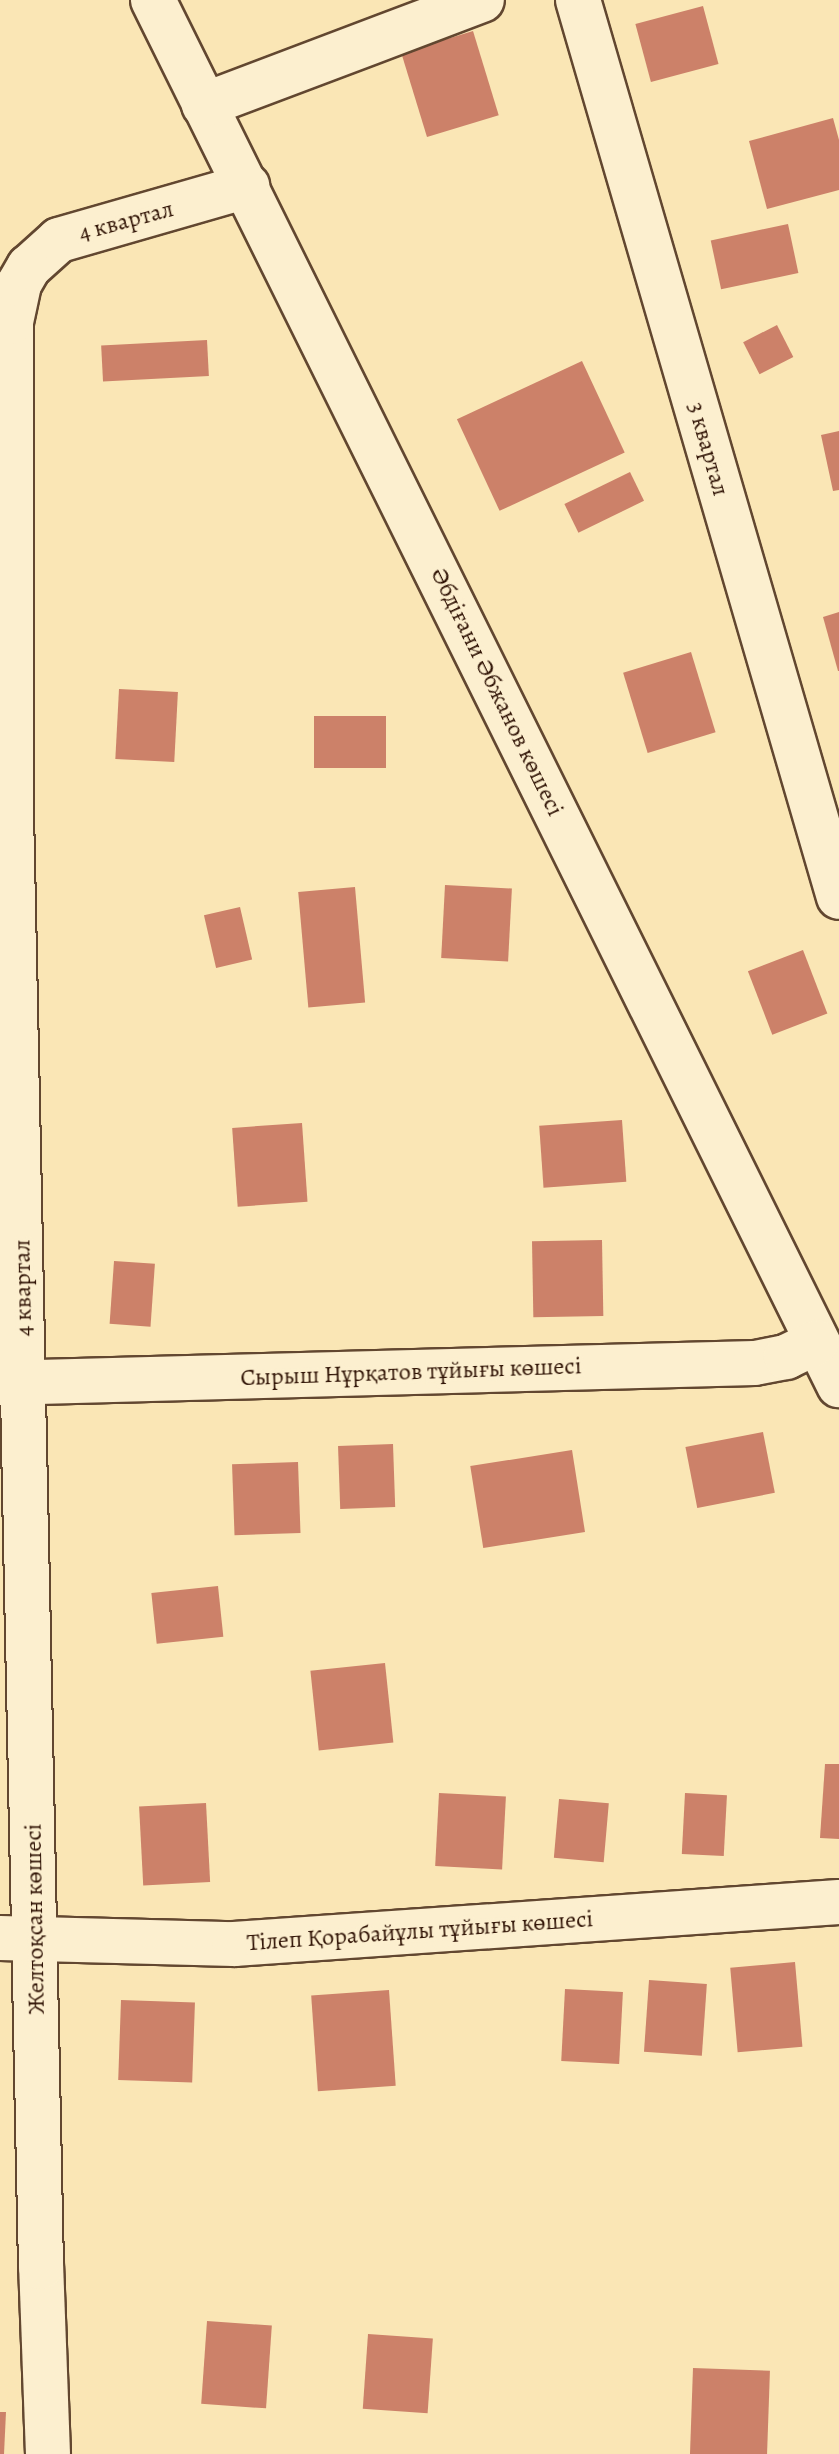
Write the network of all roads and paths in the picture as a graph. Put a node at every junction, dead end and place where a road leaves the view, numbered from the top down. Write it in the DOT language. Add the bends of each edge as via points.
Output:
graph roads {
  1 [pos="153,0"];
  2 [pos="482,0"];
  3 [pos="578,0"];
  4 [pos="204,105"];
  5 [pos="247,186"];
  6 [pos="14,261"];
  7 [pos="5,808"];
  8 [pos="839,897"];
  9 [pos="817,1342"];
  10 [pos="13,1384"];
  11 [pos="839,1385"];
  12 [pos="839,1902"];
  13 [pos="18,1939"];
  14 [pos="48,2454"];
  1 -- 4 [label="street, Әбдіғани Әбжанов көшесі"];
  2 -- 4 [label="street"];
  3 -- 8 [label="street, 3 квартал"];
  4 -- 5 [label="street, Әбдіғани Әбжанов көшесі"];
  5 -- 6 [label="street, 4 квартал" via="78,232"];
  5 -- 9 [label="street, Әбдіғани Әбжанов көшесі"];
  6 -- 7 [label="street, 4 квартал" via="19,284 11,322"];
  7 -- 10 [label="street, 4 квартал"];
  9 -- 10 [label="street, Сырыш Нұрқатов тұйығы көшесі" via="786,1357 755,1363"];
  9 -- 11 [label="street, Әбдіғани Әбжанов көшесі"];
  10 -- 13 [label="street, Желтоқсан көшесі"];
  12 -- 13 [label="street, Тілеп Қорабайұлы тұйығы көшесі" via="234,1944"];
  13 -- 14 [label="street, Желтоқсан көшесі"];
}
